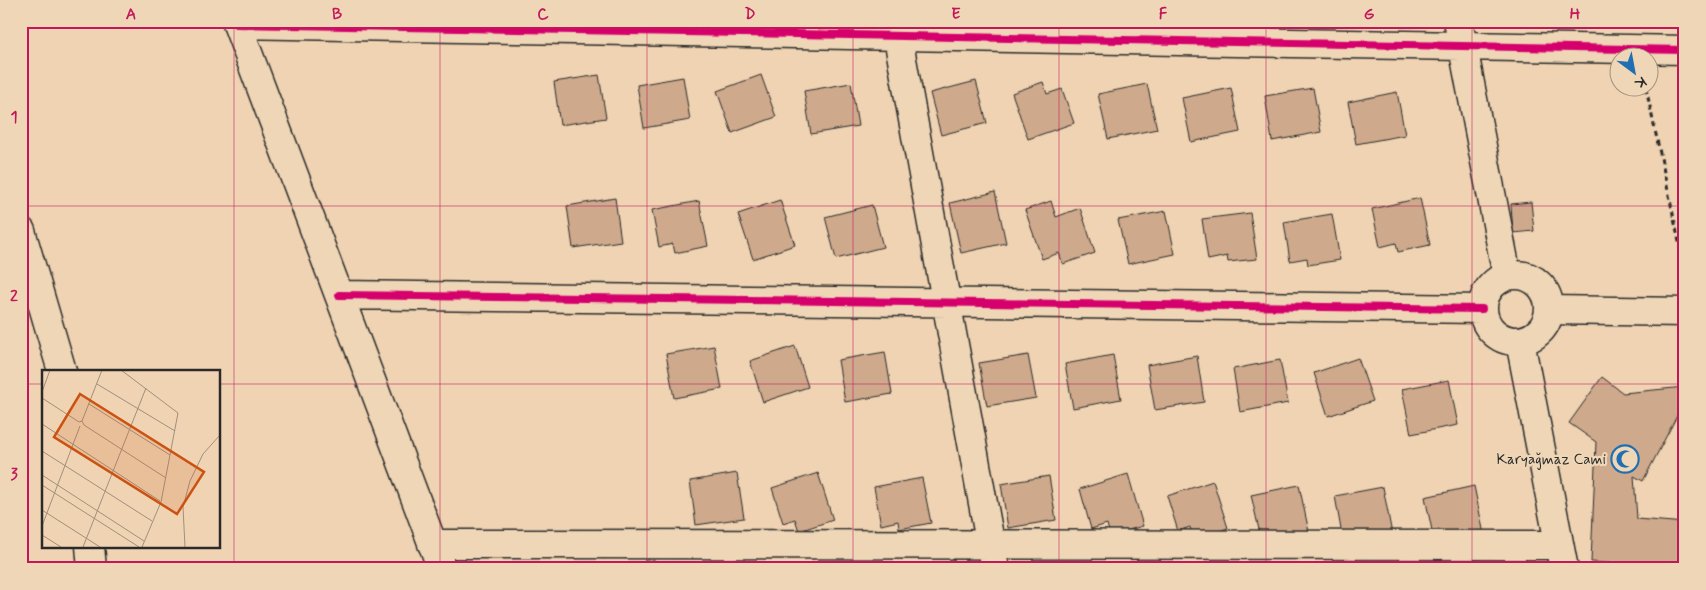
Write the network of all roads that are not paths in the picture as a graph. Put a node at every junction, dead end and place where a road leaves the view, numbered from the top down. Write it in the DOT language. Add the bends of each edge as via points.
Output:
graph roads {
  1 [pos="237,23"];
  2 [pos="897,29"];
  3 [pos="1461,34"];
  4 [pos="1685,50"];
  5 [pos="21,231"];
  6 [pos="1507,276"];
  7 [pos="339,295"];
  8 [pos="947,302"];
  9 [pos="1482,309"];
  10 [pos="1549,310"];
  11 [pos="1685,312"];
  12 [pos="1520,341"];
  13 [pos="62,370"];
  14 [pos="90,548"];
  15 [pos="437,556"];
  16 [pos="993,556"];
  17 [pos="1562,557"];
  18 [pos="92,569"];
  1 -- 2 [label="street"];
  1 -- 7 [label="street"];
  2 -- 3 [label="street"];
  2 -- 8 [label="street"];
  3 -- 4 [label="street"];
  3 -- 6 [label="street"];
  5 -- 13 [label="street"];
  6 -- 9 [label="street" via="1489,288"];
  6 -- 10 [label="street" via="1528,277 1537,282 1544,290"];
  7 -- 8 [label="street"];
  7 -- 15 [label="street"];
  8 -- 9 [label="street"];
  8 -- 16 [label="street"];
  9 -- 12 [label="street" via="1484,320 1498,337"];
  10 -- 11 [label="street"];
  10 -- 12 [label="street" via="1540,331"];
  12 -- 17 [label="street"];
  14 -- 18 [label="street"];
  15 -- 16 [label="street"];
  16 -- 17 [label="street"];
}
